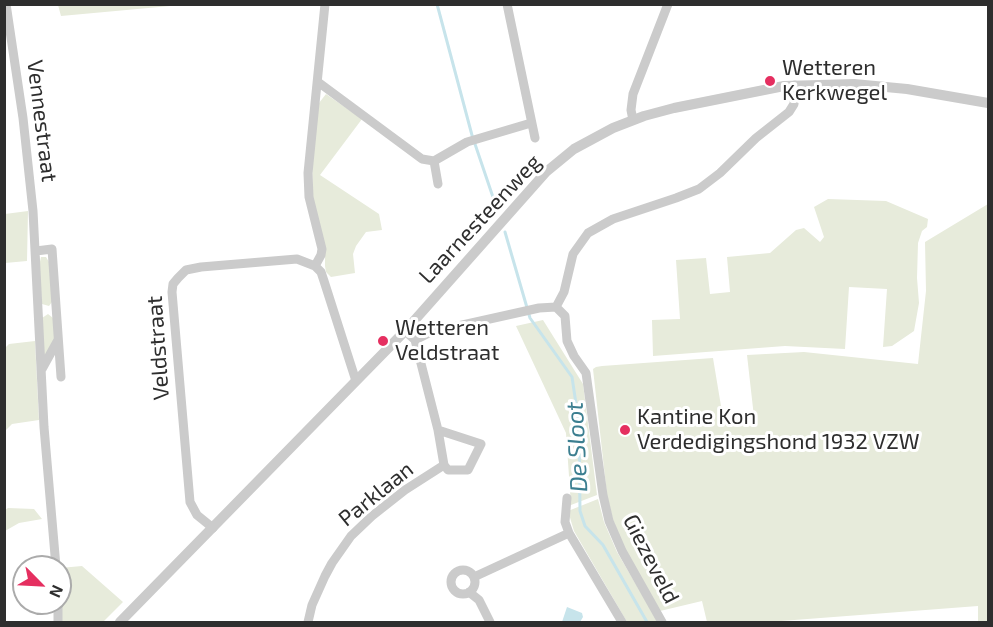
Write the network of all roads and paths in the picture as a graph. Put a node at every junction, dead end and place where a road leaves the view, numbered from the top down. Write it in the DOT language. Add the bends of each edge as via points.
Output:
graph roads {
  1 [pos="6,4"];
  2 [pos="326,4"];
  3 [pos="507,4"];
  4 [pos="668,4"];
  5 [pos="318,82"];
  6 [pos="795,85"];
  7 [pos="988,103"];
  8 [pos="633,120"];
  9 [pos="531,123"];
  10 [pos="535,138"];
  11 [pos="434,161"];
  12 [pos="438,184"];
  13 [pos="36,250"];
  14 [pos="315,266"];
  15 [pos="556,307"];
  16 [pos="56,310"];
  17 [pos="38,311"];
  18 [pos="405,331"];
  19 [pos="58,340"];
  20 [pos="415,340"];
  21 [pos="41,371"];
  22 [pos="61,377"];
  23 [pos="356,381"];
  24 [pos="438,430"];
  25 [pos="444,465"];
  26 [pos="567,498"];
  27 [pos="213,528"];
  28 [pos="569,533"];
  29 [pos="55,555"];
  30 [pos="474,577"];
  31 [pos="469,592"];
  32 [pos="120,622"];
  33 [pos="308,622"];
  34 [pos="490,622"];
  35 [pos="622,622"];
  36 [pos="662,622"];
  1 -- 13 [label="street, Vennestraat" via="26,136"];
  2 -- 5 [label="street"];
  3 -- 9 [label="street"];
  4 -- 8 [label="street" via="633,94"];
  5 -- 11 [label="street" via="422,159"];
  5 -- 14 [label="street" via="308,173 309,196 322,249"];
  6 -- 7 [label="street, Laarnesteenweg" via="854,84"];
  6 -- 8 [label="street, Laarnesteenweg" via="674,108"];
  6 -- 15 [label="street" via="794,104 789,112 699,189 613,219 588,233 573,254 564,292"];
  8 -- 18 [label="street, Laarnesteenweg" via="574,149 546,172"];
  9 -- 10 [label="street"];
  9 -- 11 [label="street" via="467,142"];
  11 -- 12 [label="street"];
  13 -- 16 [label="street" via="52,249"];
  13 -- 17 [label="street, Vennestraat"];
  14 -- 23 [label="street" via="321,272"];
  14 -- 27 [label="street, Veldstraat" via="297,259 201,267 186,270 173,284 190,502 197,515"];
  15 -- 20 [label="street" via="431,332"];
  15 -- 36 [label="street, Giezeveld" via="565,316 567,341 586,373 609,521"];
  16 -- 17 [label="street"];
  16 -- 19 [label="street"];
  17 -- 21 [label="street, Vennestraat"];
  18 -- 20 [label="street"];
  18 -- 23 [label="street, Laarnesteenweg"];
  19 -- 21 [label="street"];
  19 -- 22 [label="street"];
  20 -- 24 [label="street, Parklaan"];
  21 -- 29 [label="street, Vennestraat"];
  23 -- 27 [label="street, Laarnesteenweg"];
  24 -- 25 [label="street, Parklaan"];
  24 -- 25 [label="street, Parklaan" via="481,444 468,470 448,470"];
  25 -- 33 [label="street, Parklaan" via="405,490 351,536 332,562"];
  26 -- 28 [label="street" via="565,522"];
  27 -- 32 [label="street, Laarnesteenweg"];
  28 -- 30 [label="street"];
  28 -- 35 [label="street"];
  30 -- 31 [label="street" via="475,585"];
  30 -- 31 [label="street" via="466,570 453,575 453,589"];
  31 -- 34 [label="street" via="479,600"];
}
